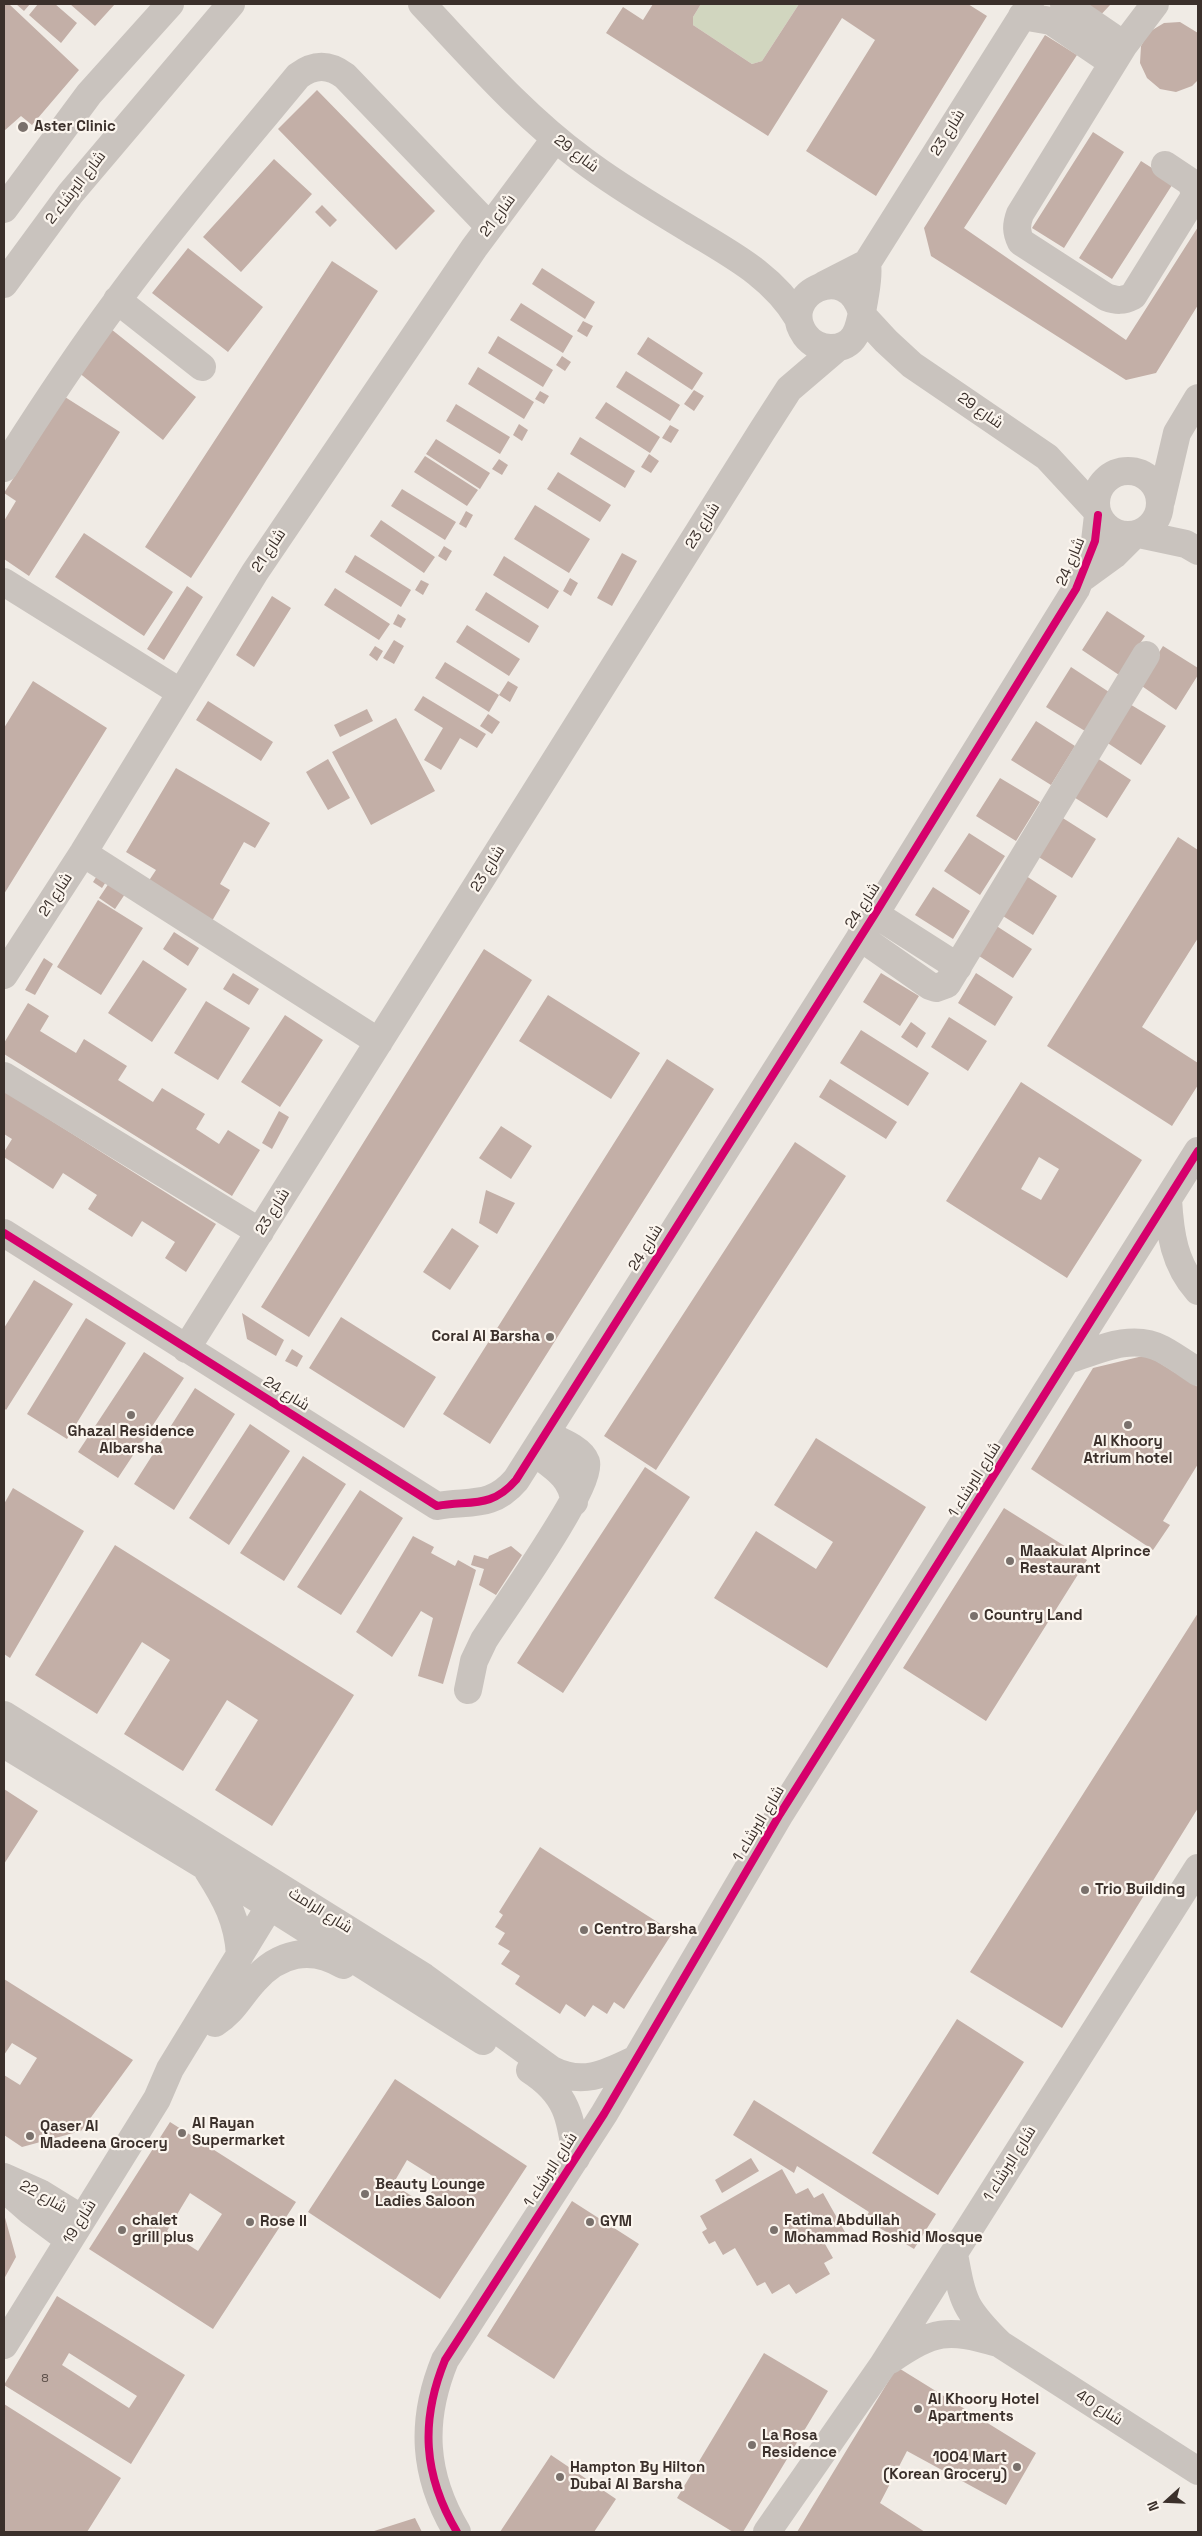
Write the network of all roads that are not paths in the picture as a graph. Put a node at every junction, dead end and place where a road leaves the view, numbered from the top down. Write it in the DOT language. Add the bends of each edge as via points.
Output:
graph roads {
  1 [pos="170,4"];
  2 [pos="232,4"];
  3 [pos="422,4"];
  4 [pos="1064,4"];
  5 [pos="1155,4"];
  6 [pos="1026,10"];
  7 [pos="1119,54"];
  8 [pos="556,139"];
  9 [pos="1165,165"];
  10 [pos="8,199"];
  11 [pos="489,226"];
  12 [pos="867,263"];
  13 [pos="757,271"];
  14 [pos="4,284"];
  15 [pos="821,286"];
  16 [pos="117,300"];
  17 [pos="862,314"];
  18 [pos="799,320"];
  19 [pos="838,347"];
  20 [pos="912,365"];
  21 [pos="202,366"];
  22 [pos="790,389"];
  23 [pos="1198,398"];
  24 [pos="1177,433"];
  25 [pos="1047,457"];
  26 [pos="4,468"];
  27 [pos="1116,474"];
  28 [pos="1161,504"];
  29 [pos="1097,513"];
  30 [pos="1136,535"];
  31 [pos="1198,547"];
  32 [pos="1198,552"];
  33 [pos="1081,579"];
  34 [pos="4,582"];
  35 [pos="1146,655"];
  36 [pos="180,692"];
  37 [pos="83,853"];
  38 [pos="875,914"];
  39 [pos="860,937"];
  40 [pos="958,967"];
  41 [pos="4,975"];
  42 [pos="379,1042"];
  43 [pos="4,1076"];
  44 [pos="1198,1151"];
  45 [pos="1168,1199"];
  46 [pos="260,1232"];
  47 [pos="4,1233"];
  48 [pos="1198,1291"];
  49 [pos="186,1348"];
  50 [pos="1068,1360"];
  51 [pos="1198,1372"];
  52 [pos="539,1443"];
  53 [pos="468,1690"];
  54 [pos="4,1715"];
  55 [pos="4,1744"];
  56 [pos="204,1866"];
  57 [pos="1198,1868"];
  58 [pos="283,1901"];
  59 [pos="240,1955"];
  60 [pos="403,1990"];
  61 [pos="215,2023"];
  62 [pos="636,2059"];
  63 [pos="157,2100"];
  64 [pos="576,2158"];
  65 [pos="4,2176"];
  66 [pos="4,2188"];
  67 [pos="76,2230"];
  68 [pos="954,2254"];
  69 [pos="1000,2344"];
  70 [pos="4,2345"];
  71 [pos="883,2365"];
  72 [pos="1198,2471"];
  73 [pos="457,2532"];
  74 [pos="767,2532"];
  1 -- 10 [label="street" via="89,94 35,169"];
  2 -- 14 [label="street, شارع البرشاء 2" via="76,186"];
  3 -- 8 [label="street, شارع 29" via="510,98"];
  4 -- 7 [label="street"];
  5 -- 7 [label="street"];
  6 -- 7 [label="street"];
  6 -- 12 [label="street, شارع 23"];
  7 -- 9 [label="street" via="1020,214 1017,233 1021,242 1106,298 1115,301 1133,296 1195,196 1192,183"];
  8 -- 11 [label="street, شارع 21"];
  8 -- 13 [label="street, شارع 29" via="614,182"];
  11 -- 16 [label="street" via="344,76 330,67 313,68 298,76"];
  11 -- 36 [label="street, شارع 21" via="255,572"];
  12 -- 15 [label="street"];
  12 -- 17 [label="street" via="869,274"];
  13 -- 15 [label="street, شارع 29"];
  13 -- 18 [label="street, شارع 29" via="784,298"];
  15 -- 17 [label="street" via="841,287 849,291"];
  15 -- 18 [label="street" via="804,299"];
  16 -- 21 [label="street"];
  16 -- 26 [label="street"];
  17 -- 19 [label="street" via="856,335"];
  17 -- 20 [label="street, شارع 29"];
  18 -- 19 [label="street" via="802,330 813,343 820,347"];
  18 -- 22 [label="street, شارع 23"];
  19 -- 20 [label="street, شارع 29"];
  19 -- 22 [label="street, شارع 23"];
  20 -- 25 [label="street, شارع 29"];
  22 -- 42 [label="street, شارع 23"];
  23 -- 24 [label="street"];
  24 -- 27 [label="street" via="1146,458"];
  24 -- 28 [label="street"];
  25 -- 27 [label="street, شارع 29"];
  25 -- 29 [label="street, شارع 29"];
  27 -- 28 [label="street" via="1138,472 1151,480 1160,493"];
  27 -- 29 [label="street" via="1103,482 1098,492"];
  28 -- 30 [label="street" via="1156,520"];
  28 -- 31 [label="street"];
  29 -- 30 [label="street" via="1102,522 1116,533"];
  29 -- 33 [label="street, شارع 24" via="1095,541"];
  30 -- 32 [label="street" via="1186,544"];
  30 -- 33 [label="street, شارع 24"];
  33 -- 38 [label="street, شارع 24"];
  34 -- 36 [label="street"];
  35 -- 40 [label="street"];
  36 -- 37 [label="street, شارع 21"];
  37 -- 41 [label="street, شارع 21"];
  37 -- 42 [label="street"];
  38 -- 39 [label="street, شارع 24"];
  38 -- 40 [label="street"];
  39 -- 40 [label="street" via="936,988 947,984"];
  39 -- 52 [label="street, شارع 24"];
  42 -- 46 [label="street, شارع 23"];
  43 -- 46 [label="street"];
  44 -- 45 [label="street, شارع البرشاء 1"];
  45 -- 48 [label="street" via="1170,1235 1175,1253"];
  45 -- 50 [label="street, شارع البرشاء 1"];
  46 -- 49 [label="street, شارع 23"];
  47 -- 49 [label="street, شارع 24"];
  49 -- 52 [label="street, شارع 24" via="437,1506 491,1501 505,1493"];
  50 -- 51 [label="street" via="1133,1342 1161,1348"];
  50 -- 62 [label="street, شارع البرشاء 1" via="780,1814"];
  52 -- 53 [label="street" via="572,1488 574,1502 484,1640 474,1661"];
  54 -- 58 [label="street, شارع الرامث"];
  55 -- 56 [label="street, شارع الرامث"];
  56 -- 58 [label="street, شارع الرامث"];
  56 -- 59 [label="street" via="233,1912"];
  57 -- 68 [label="street, شارع البرشاء 1"];
  58 -- 59 [label="street, شارع 19"];
  58 -- 60 [label="street, شارع الرامث"];
  58 -- 61 [label="street, شارع 19"];
  58 -- 62 [label="street, شارع الرامث" via="424,1977 559,2074 591,2078"];
  59 -- 63 [label="street, شارع 19" via="170,2069"];
  60 -- 61 [label="street" via="371,1981 321,1954 297,1953 284,1957 262,1972 234,2009"];
  60 -- 64 [label="street, شارع الرامث" via="552,2087 570,2118"];
  61 -- 63 [label="street, شارع 19" via="179,2076"];
  62 -- 64 [label="street, شارع البرشاء 1"];
  63 -- 67 [label="street, شارع 19"];
  64 -- 73 [label="street, شارع البرشاء 1" via="456,2342 437,2379 428,2420 430,2461 437,2490"];
  65 -- 67 [label="street, شارع 22" via="40,2193"];
  66 -- 67 [label="street, شارع 22" via="30,2211"];
  67 -- 70 [label="street, شارع 19"];
  68 -- 69 [label="street, شارع 40" via="966,2305"];
  68 -- 71 [label="street, شارع البرشاء 1"];
  69 -- 71 [label="street, شارع 40" via="963,2334 936,2334 918,2341"];
  69 -- 72 [label="street, شارع 40"];
  71 -- 74 [label="street, شارع البرشاء 1"];
}
